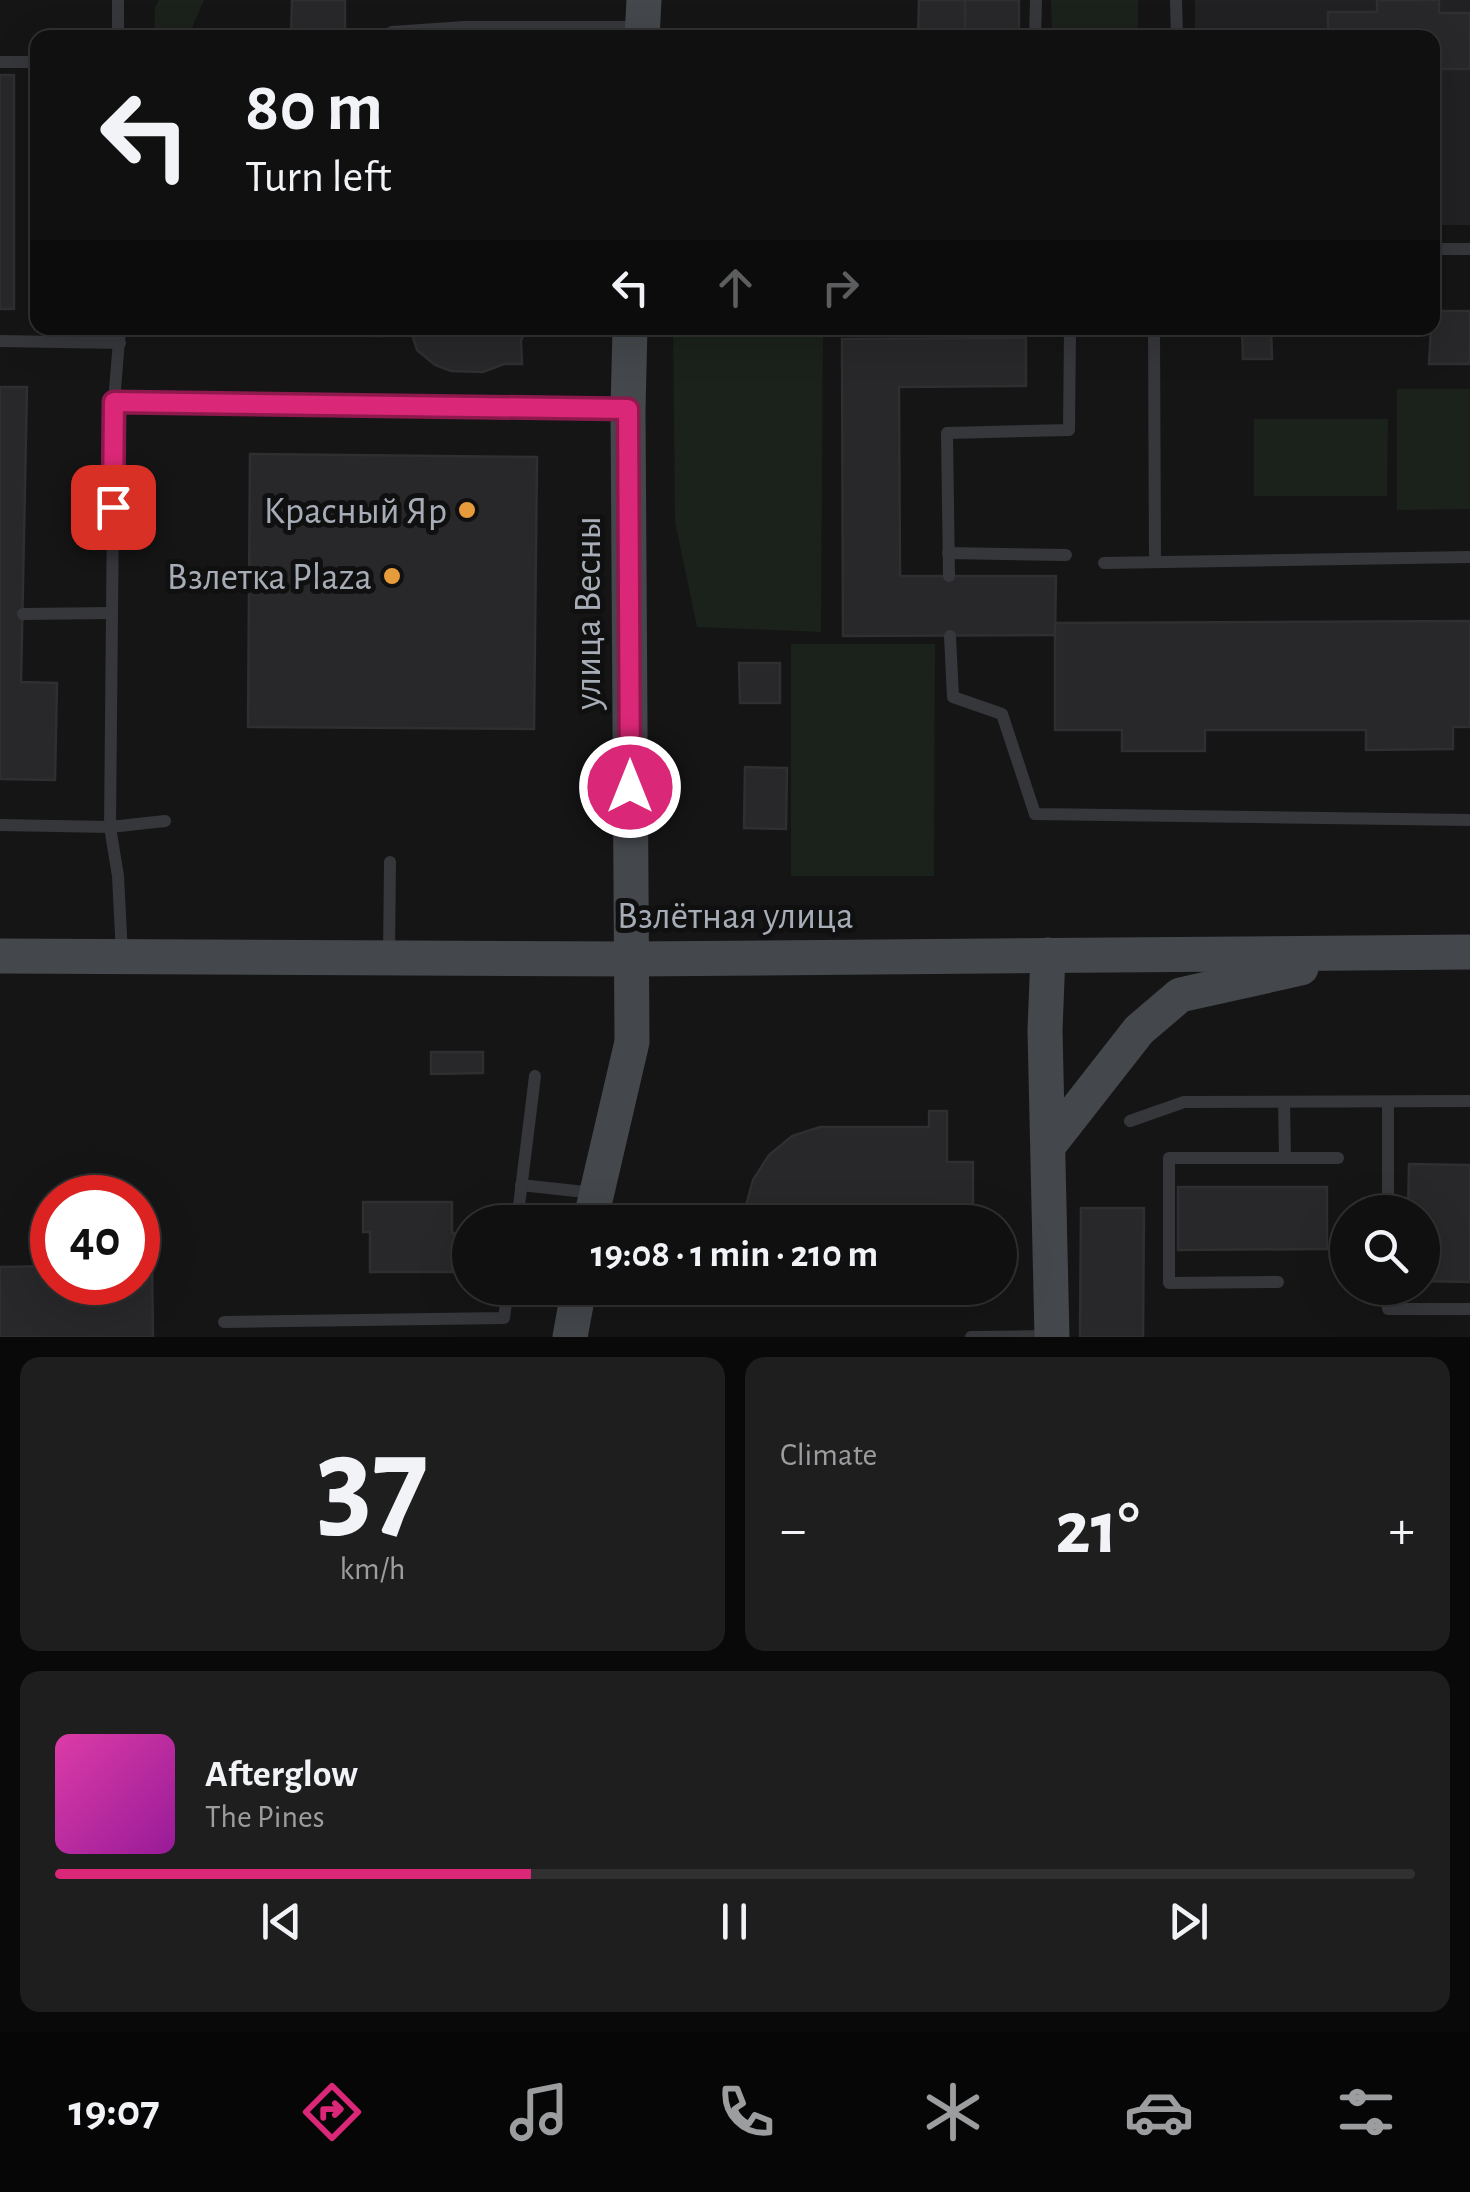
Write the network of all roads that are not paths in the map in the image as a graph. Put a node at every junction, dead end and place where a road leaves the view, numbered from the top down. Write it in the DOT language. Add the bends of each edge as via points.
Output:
graph roads {
  1 [pos="118,0"];
  2 [pos="1036,0"];
  3 [pos="1176,0"];
  4 [pos="643,21"];
  5 [pos="118,30"];
  6 [pos="421,30"];
  7 [pos="1035,30"];
  8 [pos="1177,30"];
  9 [pos="0,62"];
  10 [pos="30,62"];
  11 [pos="1440,248"];
  12 [pos="1470,249"];
  13 [pos="50,335"];
  14 [pos="65,335"];
  15 [pos="120,335"];
  16 [pos="630,335"];
  17 [pos="1070,335"];
  18 [pos="1154,335"];
  19 [pos="0,341"];
  20 [pos="120,343"];
  21 [pos="114,402"];
  22 [pos="628,409"];
  23 [pos="948,553"];
  24 [pos="1066,555"];
  25 [pos="1470,557"];
  26 [pos="1104,562"];
  27 [pos="1155,562"];
  28 [pos="949,576"];
  29 [pos="112,612"];
  30 [pos="22,614"];
  31 [pos="950,636"];
  32 [pos="165,820"];
  33 [pos="1470,820"];
  34 [pos="0,825"];
  35 [pos="110,827"];
  36 [pos="390,862"];
  37 [pos="1372,952"];
  38 [pos="1470,952"];
  39 [pos="0,956"];
  40 [pos="122,956"];
  41 [pos="1048,956"];
  42 [pos="389,958"];
  43 [pos="631,958"];
  44 [pos="536,1076"];
  45 [pos="1284,1102"];
  46 [pos="1388,1102"];
  47 [pos="1470,1102"];
  48 [pos="1130,1120"];
  49 [pos="1049,1144"];
  50 [pos="1285,1158"];
  51 [pos="1338,1158"];
  52 [pos="522,1185"];
  53 [pos="1388,1195"];
  54 [pos="519,1205"];
  55 [pos="584,1205"];
  56 [pos="594,1205"];
  57 [pos="1278,1282"];
  58 [pos="506,1305"];
  59 [pos="575,1305"];
  60 [pos="1388,1305"];
  61 [pos="1470,1310"];
  62 [pos="224,1322"];
  63 [pos="1052,1336"];
  64 [pos="570,1337"];
  65 [pos="971,1337"];
  66 [pos="990,1337"];
  1 -- 5 [label="lane"];
  2 -- 7 [label="lane"];
  3 -- 8 [label="lane"];
  4 -- 6 [label="lane"];
  9 -- 10 [label="lane"];
  11 -- 12 [label="lane"];
  13 -- 19 [label="lane"];
  14 -- 20 [label="lane"];
  15 -- 20 [label="lane"];
  16 -- 22 [label="street, улица Весны"];
  17 -- 23 [label="lane" via="1069,430 948,433"];
  18 -- 27 [label="lane"];
  20 -- 21 [label="lane"];
  21 -- 22 [label="lane"];
  21 -- 29 [label="lane"];
  22 -- 43 [label="street, улица Весны"];
  23 -- 24 [label="lane"];
  23 -- 28 [label="lane"];
  25 -- 27 [label="lane"];
  26 -- 27 [label="lane"];
  29 -- 30 [label="lane"];
  29 -- 35 [label="lane"];
  31 -- 33 [label="lane" via="953,697 1002,714 1035,814"];
  32 -- 35 [label="lane"];
  34 -- 35 [label="lane"];
  35 -- 40 [label="lane"];
  36 -- 42 [label="lane"];
  37 -- 38 [label="street, Взлётная улица"];
  37 -- 41 [label="street, Взлётная улица"];
  37 -- 49 [label="street" via="1180,995 1139,1030"];
  39 -- 40 [label="street, Взлётная улица"];
  40 -- 42 [label="street, Взлётная улица"];
  41 -- 43 [label="street, Взлётная улица"];
  41 -- 49 [label="street"];
  42 -- 43 [label="street, Взлётная улица"];
  43 -- 56 [label="street, улица Весны" via="632,1042"];
  44 -- 52 [label="lane"];
  45 -- 46 [label="lane"];
  45 -- 48 [label="lane" via="1184,1102"];
  45 -- 50 [label="lane"];
  46 -- 47 [label="lane"];
  46 -- 53 [label="lane"];
  49 -- 63 [label="street"];
  50 -- 51 [label="lane"];
  50 -- 57 [label="lane" via="1168,1158 1169,1283"];
  52 -- 54 [label="lane"];
  52 -- 55 [label="lane"];
  58 -- 62 [label="lane" via="504,1318"];
  59 -- 64 [label="street"];
  60 -- 61 [label="lane"];
  63 -- 66 [label="lane"];
  65 -- 66 [label="lane"];
}
